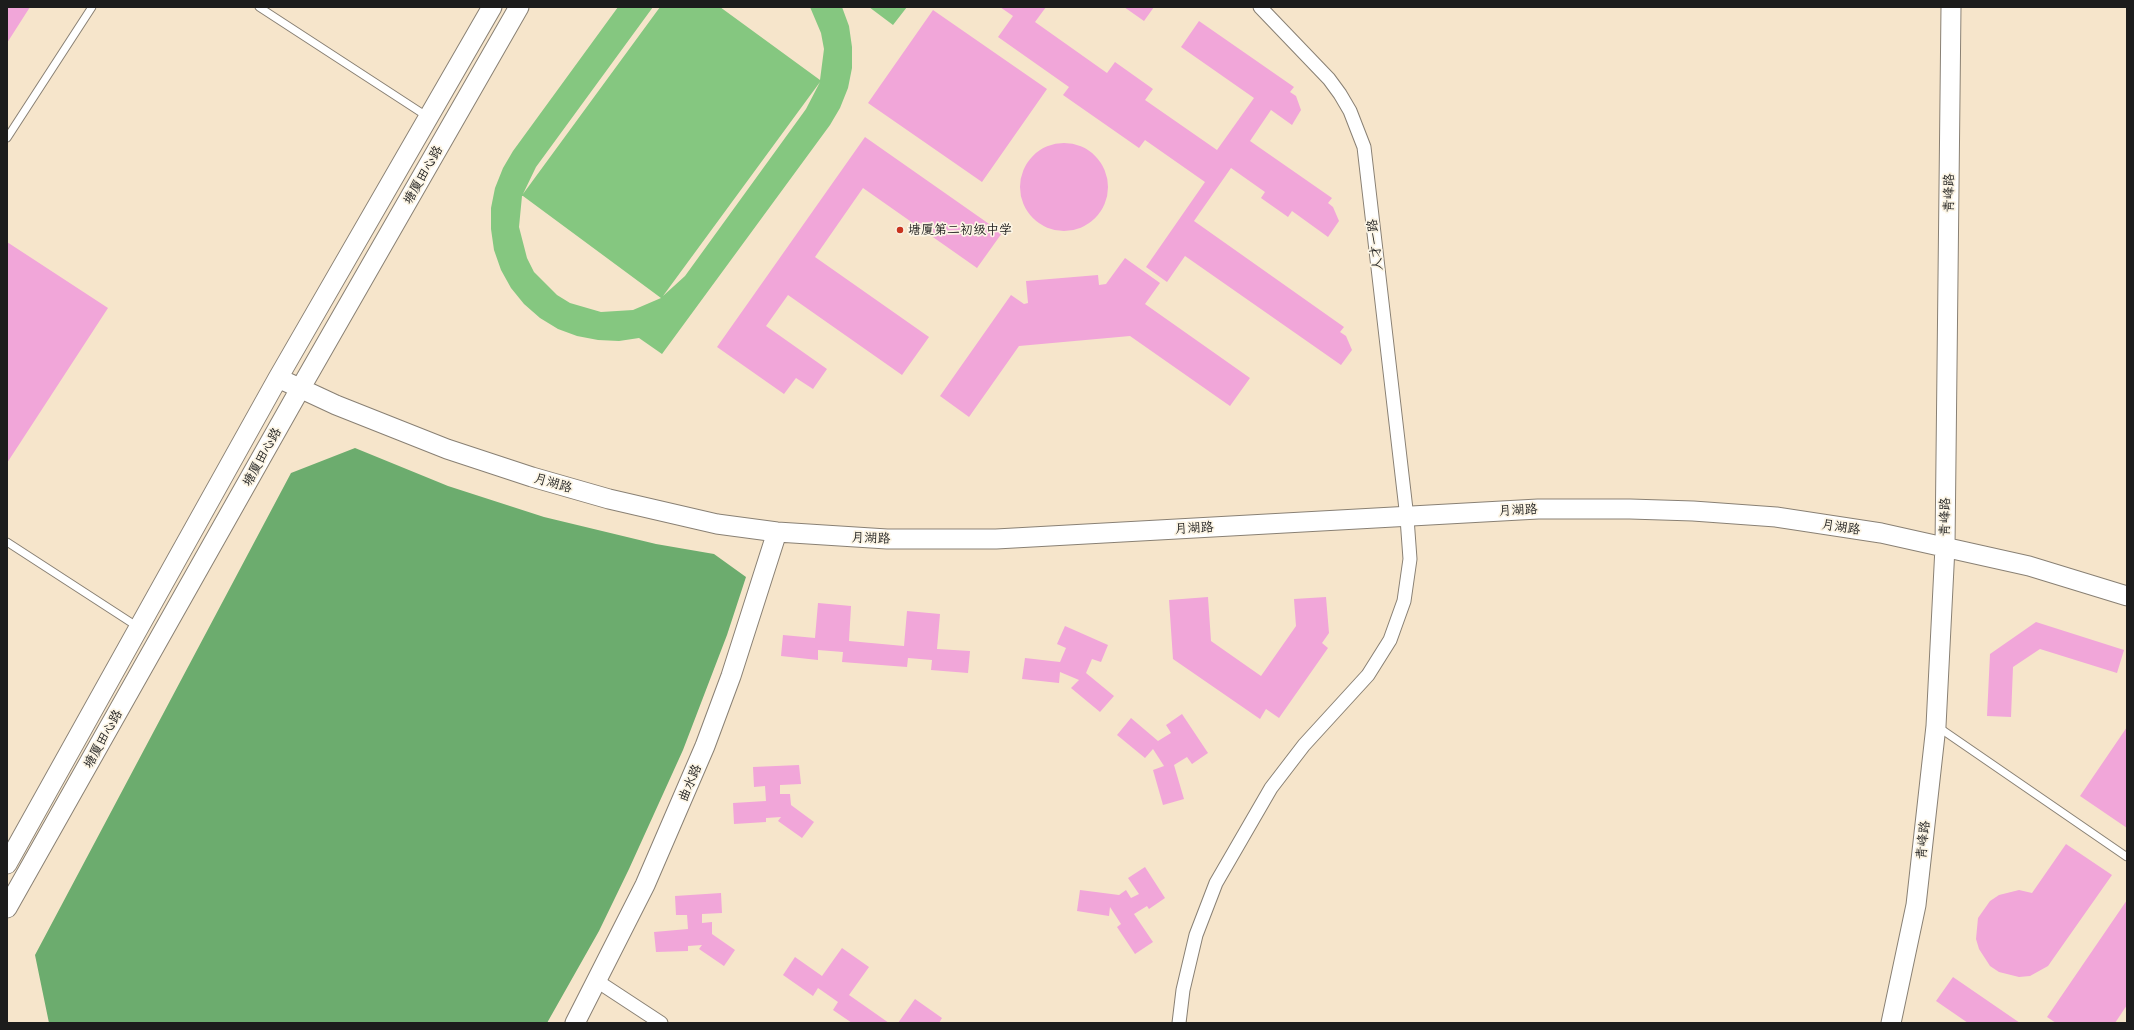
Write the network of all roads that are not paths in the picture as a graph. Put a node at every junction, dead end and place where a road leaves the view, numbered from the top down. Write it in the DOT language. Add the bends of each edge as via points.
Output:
graph roads {
  1 [pos="92,7"];
  2 [pos="259,7"];
  3 [pos="492,7"];
  4 [pos="519,7"];
  5 [pos="1260,7"];
  6 [pos="1951,7"];
  7 [pos="428,117"];
  8 [pos="7,138"];
  9 [pos="278,378"];
  10 [pos="300,390"];
  11 [pos="1407,518"];
  12 [pos="777,532"];
  13 [pos="7,542"];
  14 [pos="1945,547"];
  15 [pos="2127,596"];
  16 [pos="138,627"];
  17 [pos="1936,726"];
  18 [pos="2127,857"];
  19 [pos="7,864"];
  20 [pos="7,908"];
  21 [pos="597,981"];
  22 [pos="575,1023"];
  23 [pos="661,1023"];
  24 [pos="1179,1023"];
  25 [pos="1891,1023"];
  1 -- 8 [label="lane"];
  2 -- 7 [label="lane"];
  3 -- 7 [label="street, 塘厦田心路"];
  4 -- 10 [label="street, 塘厦田心路"];
  5 -- 11 [label="street, 人才一路" via="1329,79 1356,123 1364,147"];
  6 -- 14 [label="street, 青峰路"];
  7 -- 9 [label="street, 塘厦田心路"];
  9 -- 10 [label="street, 月湖路"];
  9 -- 16 [label="street, 塘厦田心路"];
  10 -- 12 [label="street, 月湖路" via="447,449 532,477 609,499 717,524"];
  10 -- 20 [label="street, 塘厦田心路"];
  11 -- 12 [label="street, 月湖路" via="996,539 887,539"];
  11 -- 14 [label="street, 月湖路" via="1538,509 1693,511 1776,517 1881,533"];
  11 -- 24 [label="street, 人才一路" via="1410,560 1404,601 1390,640 1368,675 1304,745 1271,788 1229,858 1216,883 1196,935 1183,990"];
  12 -- 21 [label="street, 曲水路" via="736,661 705,746 645,885"];
  13 -- 16 [label="lane"];
  14 -- 15 [label="street, 月湖路" via="2030,566"];
  14 -- 17 [label="street, 青峰路"];
  16 -- 19 [label="street, 塘厦田心路"];
  17 -- 18 [label="lane"];
  17 -- 25 [label="street, 青峰路" via="1916,905"];
  21 -- 22 [label="street, 曲水路"];
  21 -- 23 [label="street"];
}
